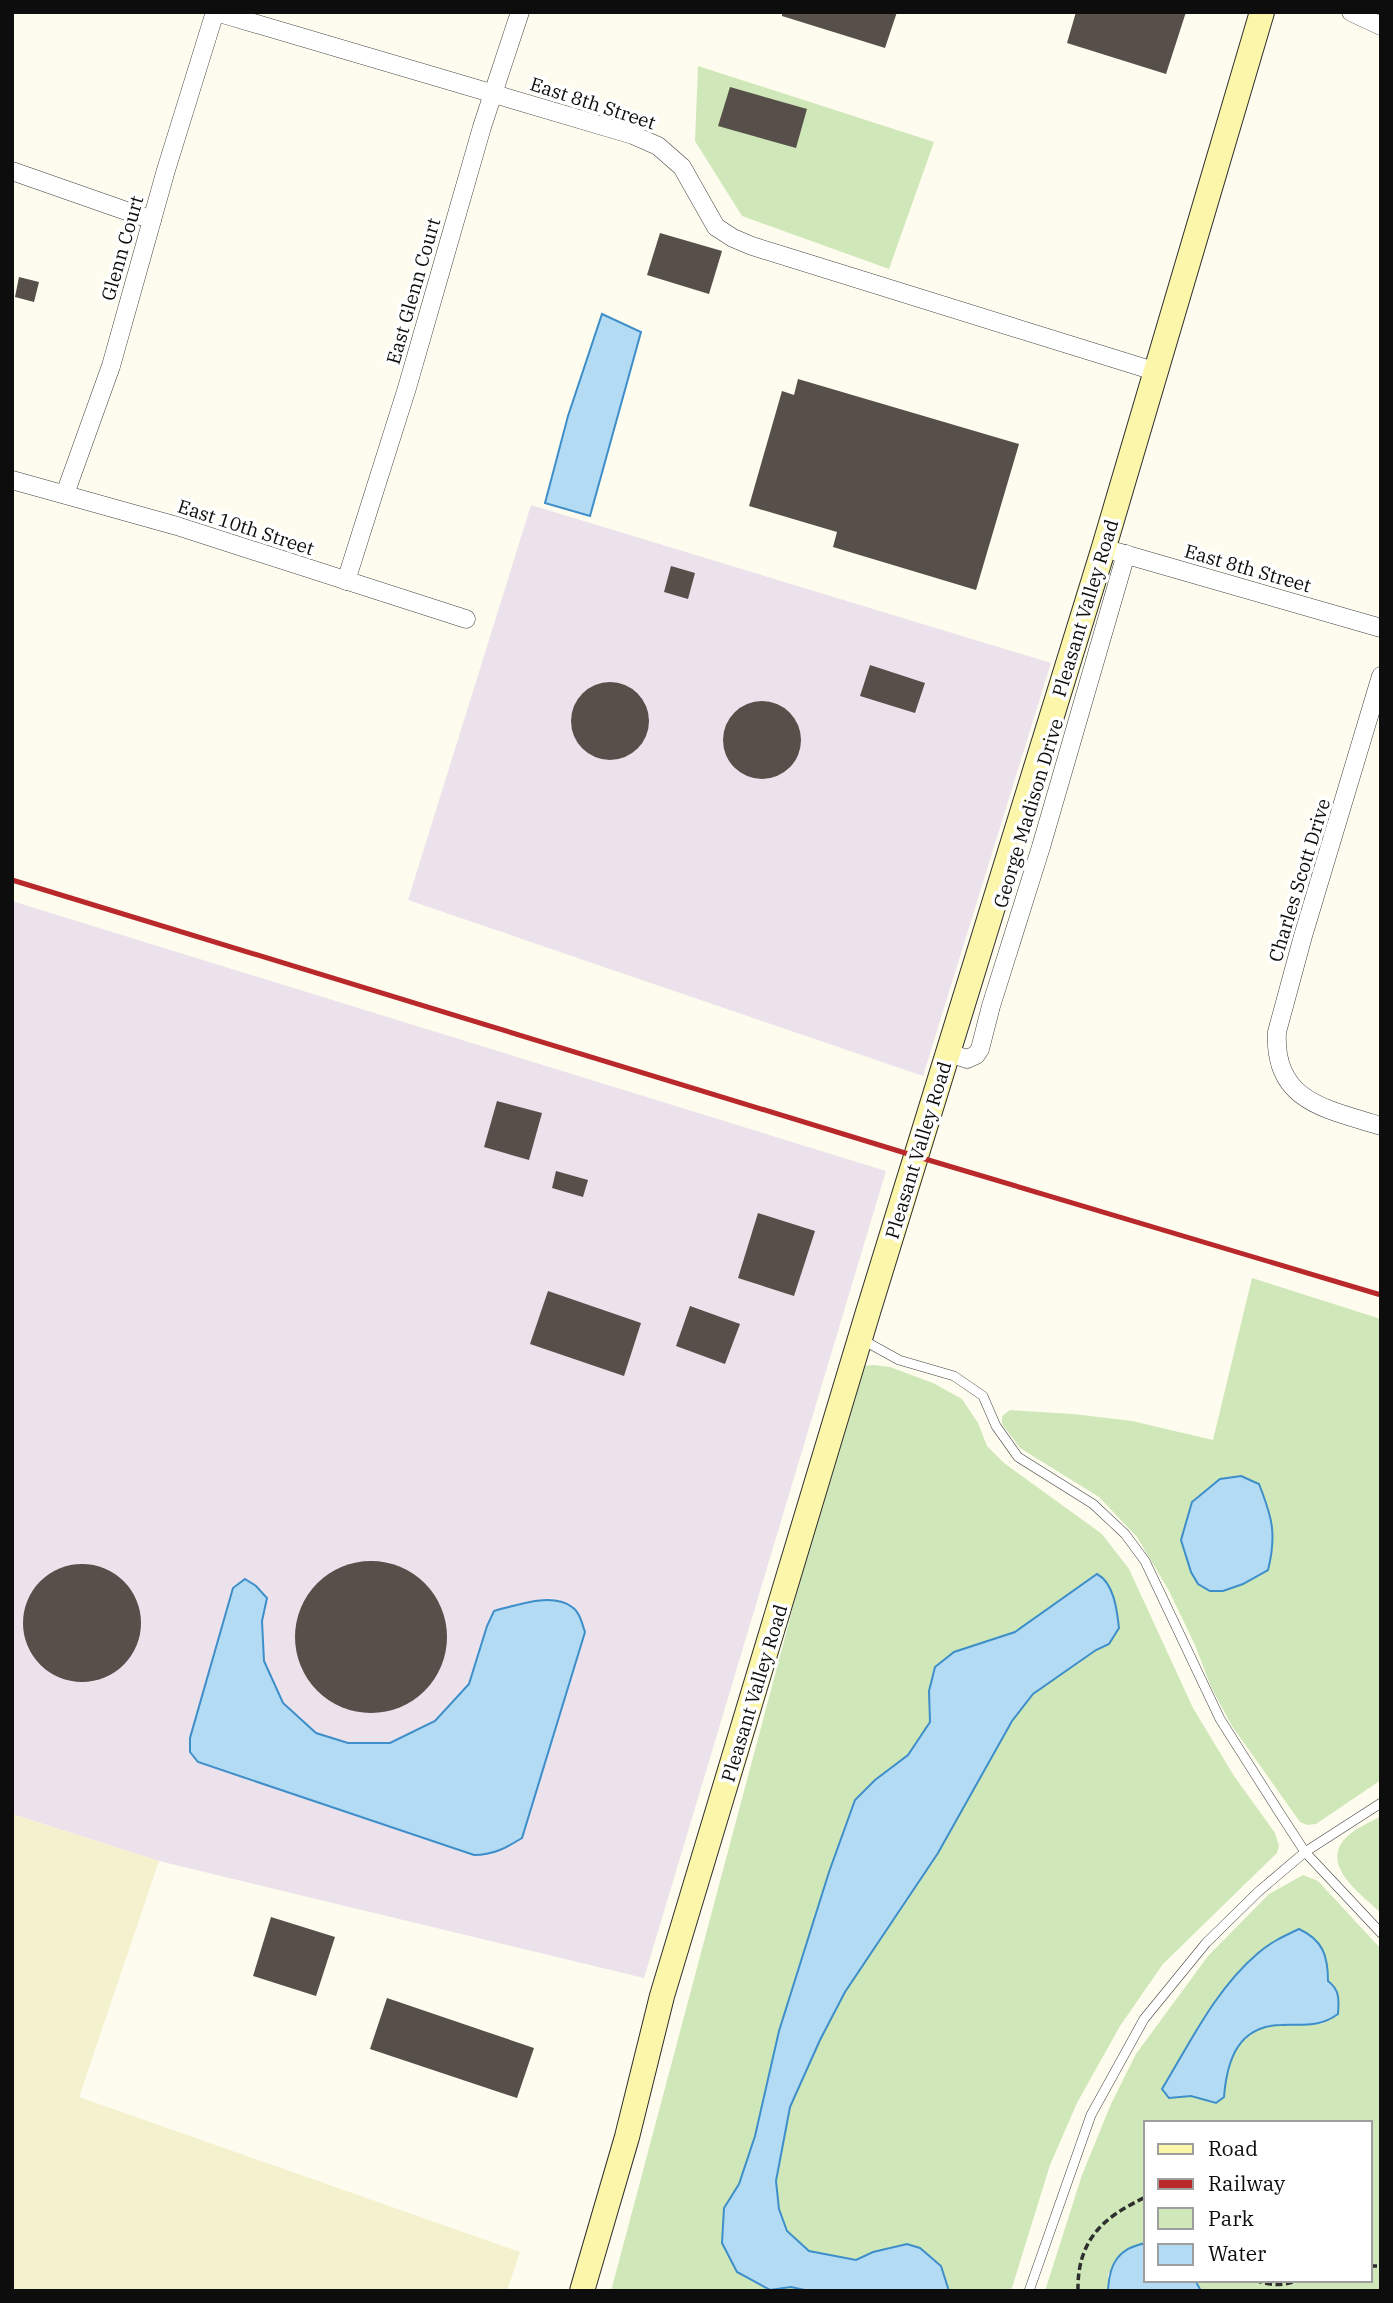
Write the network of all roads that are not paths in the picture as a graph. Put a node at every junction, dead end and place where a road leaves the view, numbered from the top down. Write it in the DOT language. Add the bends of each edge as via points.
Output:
graph roads {
  1 [pos="216,12"];
  2 [pos="520,12"];
  3 [pos="1262,12"];
  4 [pos="1351,12"];
  5 [pos="1381,26"];
  6 [pos="493,93"];
  7 [pos="12,171"];
  8 [pos="152,220"];
  9 [pos="1154,371"];
  10 [pos="12,480"];
  11 [pos="65,495"];
  12 [pos="1115,551"];
  13 [pos="346,581"];
  14 [pos="466,619"];
  15 [pos="1381,628"];
  16 [pos="1381,676"];
  17 [pos="1381,1126"];
  18 [pos="860,1338"];
  19 [pos="1381,1803"];
  20 [pos="1306,1852"];
  21 [pos="1381,1933"];
  22 [pos="582,2291"];
  23 [pos="1029,2291"];
  1 -- 6 [label="street, East 8th Street"];
  1 -- 8 [label="street, Glenn Court"];
  2 -- 6 [label="street, East Glenn Court"];
  3 -- 9 [label="street, Pleasant Valley Road"];
  4 -- 5 [label="street"];
  6 -- 9 [label="street, East 8th Street" via="658,146 682,167 716,227 752,246"];
  6 -- 13 [label="street, East Glenn Court"];
  7 -- 8 [label="street"];
  8 -- 11 [label="street, Glenn Court" via="111,366"];
  9 -- 12 [label="street, Pleasant Valley Road"];
  10 -- 11 [label="street, East 10th Street"];
  11 -- 13 [label="street, East 10th Street"];
  12 -- 15 [label="street, East 8th Street"];
  12 -- 18 [label="street, Pleasant Valley Road"];
  13 -- 14 [label="street, East 10th Street"];
  16 -- 17 [label="street, Charles Scott Drive" via="1277,1032 1279,1066 1297,1092"];
  18 -- 20 [label="lane" via="900,1360 954,1376 983,1396 996,1426 1018,1457 1093,1504 1125,1534 1145,1561 1220,1719"];
  18 -- 22 [label="street, Pleasant Valley Road" via="662,1996"];
  19 -- 20 [label="lane"];
  20 -- 21 [label="lane"];
  20 -- 23 [label="lane" via="1206,1943 1144,2020 1091,2115"];
}
